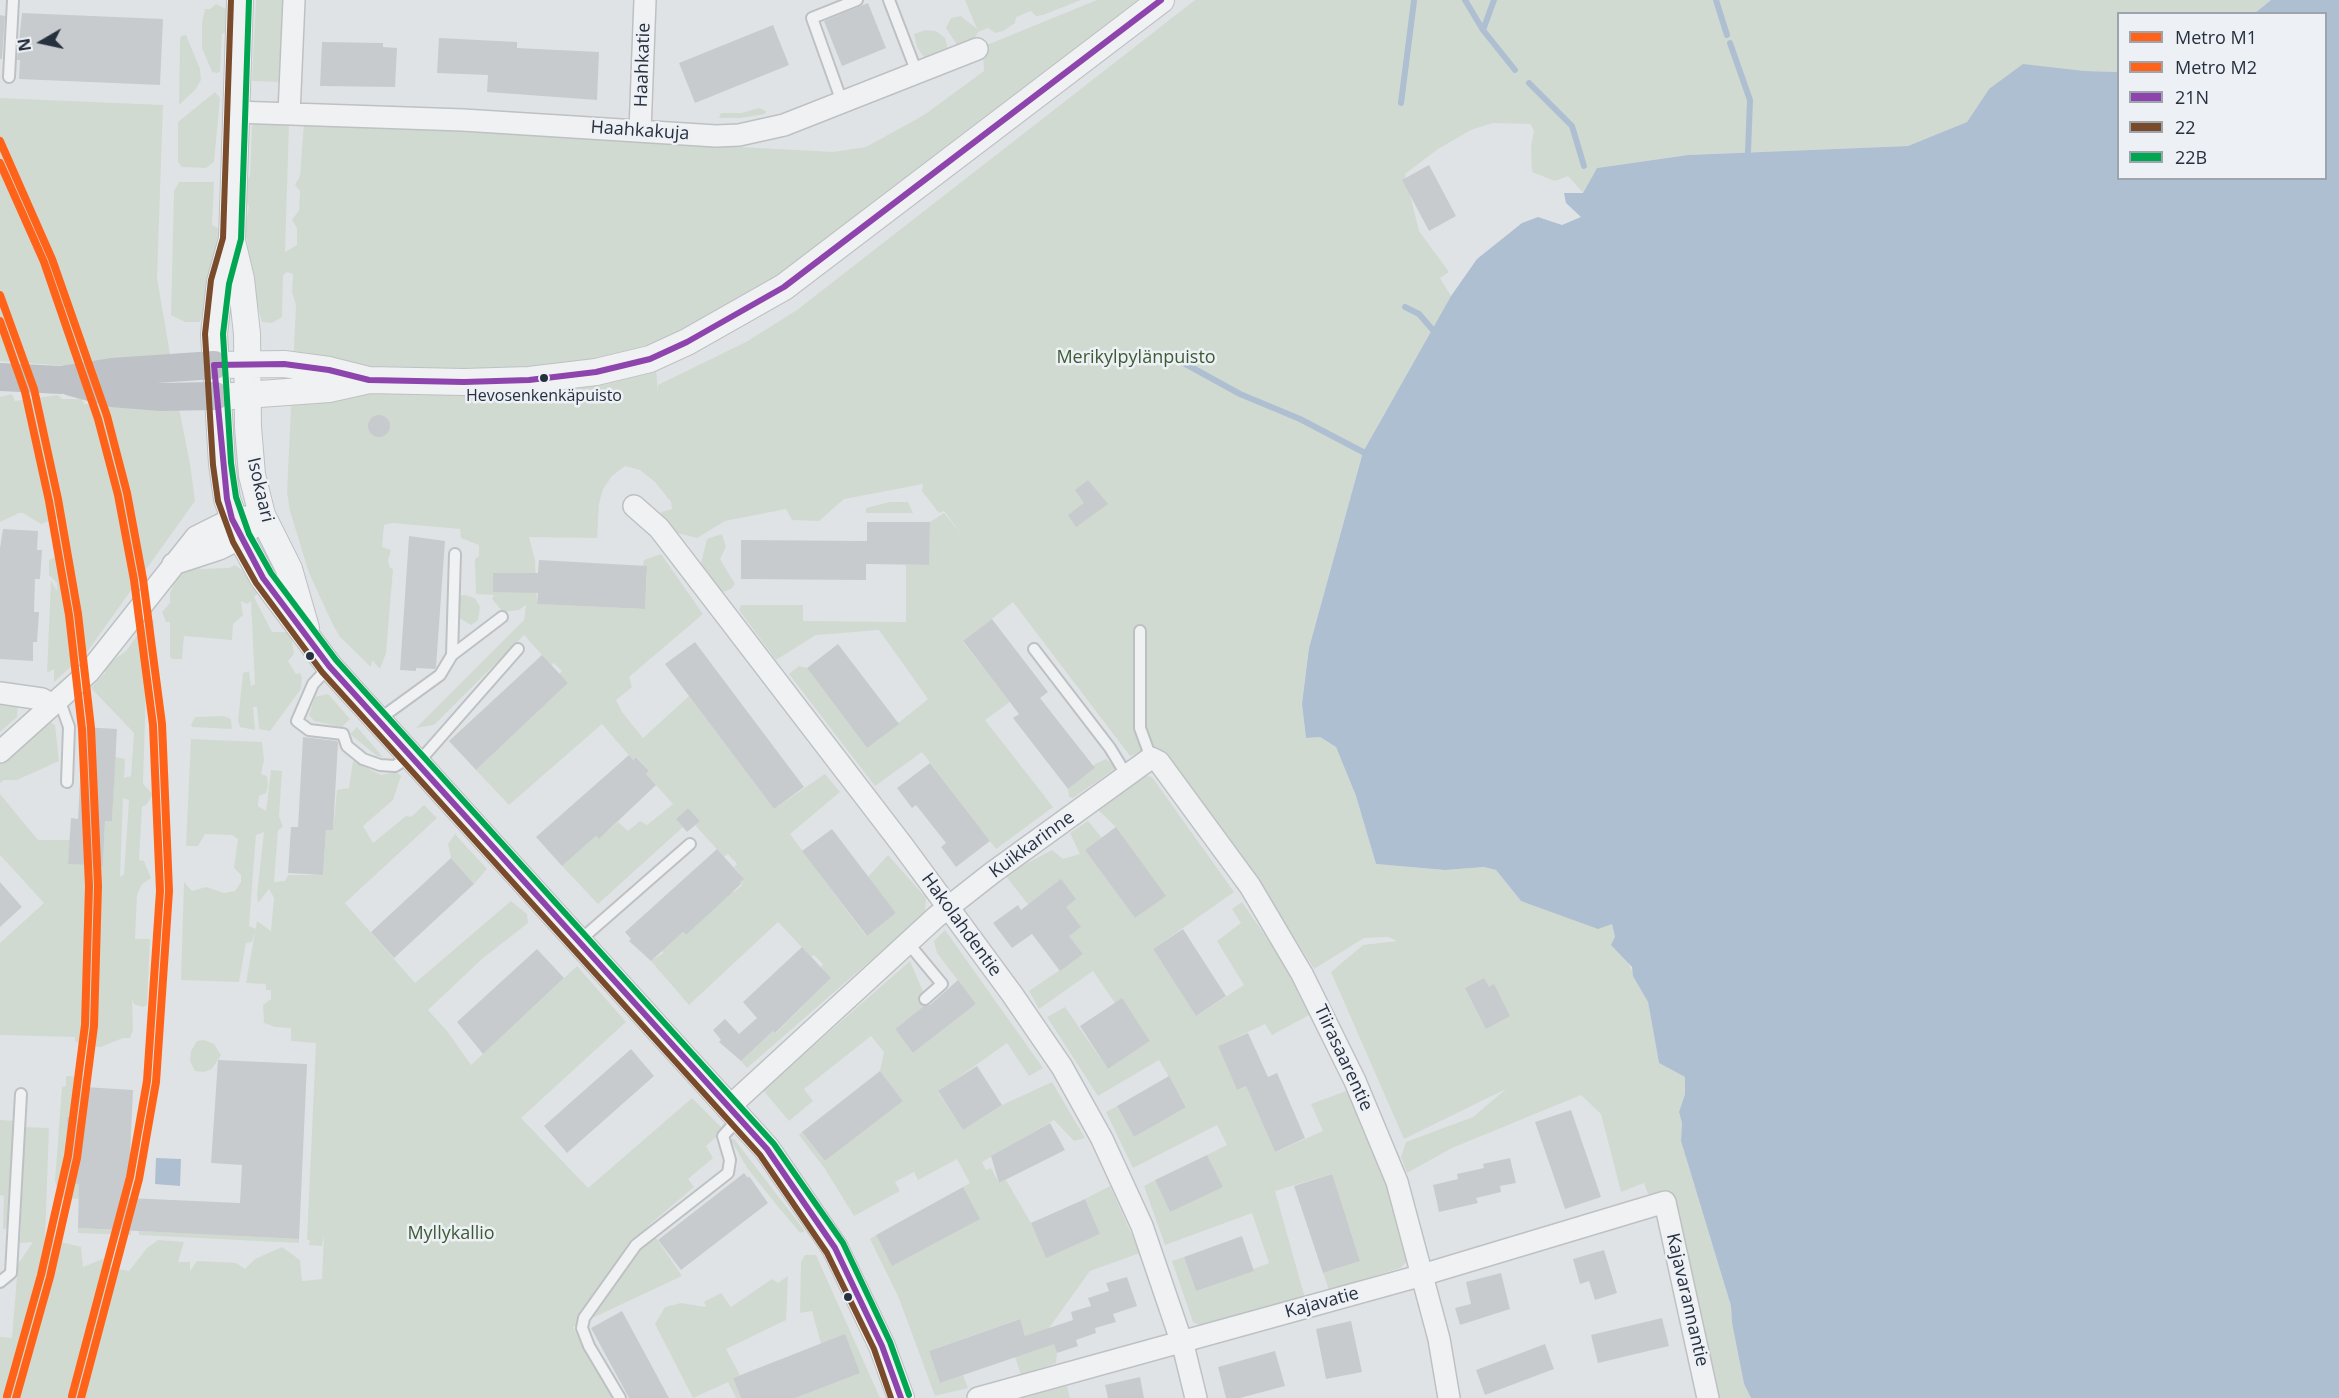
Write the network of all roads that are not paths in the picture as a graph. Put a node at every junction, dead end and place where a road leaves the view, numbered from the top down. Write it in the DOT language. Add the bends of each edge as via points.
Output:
graph roads {
  1 [pos="13,0"];
  2 [pos="240,0"];
  3 [pos="294,0"];
  4 [pos="645,0"];
  5 [pos="857,0"];
  6 [pos="889,0"];
  7 [pos="1161,0"];
  8 [pos="976,49"];
  9 [pos="917,73"];
  10 [pos="9,77"];
  11 [pos="842,102"];
  12 [pos="235,112"];
  13 [pos="289,114"];
  14 [pos="640,131"];
  15 [pos="232,239"];
  16 [pos="248,364"];
  17 [pos="214,366"];
  18 [pos="0,377"];
  19 [pos="61,380"];
  20 [pos="369,380"];
  21 [pos="216,396"];
  22 [pos="249,396"];
  23 [pos="634,506"];
  24 [pos="262,515"];
  25 [pos="237,528"];
  26 [pos="455,554"];
  27 [pos="501,617"];
  28 [pos="1140,631"];
  29 [pos="309,643"];
  30 [pos="518,649"];
  31 [pos="1034,649"];
  32 [pos="452,655"];
  33 [pos="329,666"];
  34 [pos="0,693"];
  35 [pos="56,702"];
  36 [pos="378,720"];
  37 [pos="0,752"];
  38 [pos="1152,758"];
  39 [pos="413,761"];
  40 [pos="1127,776"];
  41 [pos="67,782"];
  42 [pos="690,844"];
  43 [pos="947,909"];
  44 [pos="578,942"];
  45 [pos="908,942"];
  46 [pos="925,999"];
  47 [pos="21,1094"];
  48 [pos="734,1112"];
  49 [pos="1665,1202"];
  50 [pos="1423,1273"];
  51 [pos="0,1282"];
  52 [pos="1182,1341"];
  53 [pos="620,1398"];
  54 [pos="901,1398"];
  55 [pos="978,1398"];
  56 [pos="1196,1398"];
  57 [pos="1449,1398"];
  58 [pos="1708,1398"];
  1 -- 10 [label="lane"];
  2 -- 12 [label="street"];
  3 -- 13 [label="street"];
  4 -- 14 [label="street, Haahkatie"];
  5 -- 11 [label="lane" via="812,18"];
  6 -- 9 [label="lane"];
  7 -- 20 [label="street" via="784,287 687,342 650,358 596,372 529,380"];
  8 -- 9 [label="street, Haahkakuja"];
  9 -- 11 [label="street, Haahkakuja"];
  11 -- 14 [label="street, Haahkakuja" via="771,129 739,135"];
  12 -- 13 [label="street, Haahkakuja"];
  12 -- 15 [label="street"];
  13 -- 14 [label="street, Haahkakuja"];
  15 -- 16 [label="street, Isokaari" via="241,279"];
  15 -- 17 [label="street, Isokaari" via="215,310"];
  16 -- 17 [label="street"];
  16 -- 20 [label="street" via="296,365"];
  16 -- 22 [label="street, Isokaari"];
  17 -- 19 [label="main road" via="112,372"];
  17 -- 21 [label="street, Isokaari"];
  18 -- 19 [label="main road"];
  19 -- 21 [label="main road" via="112,393"];
  20 -- 22 [label="street" via="329,389"];
  21 -- 22 [label="street"];
  21 -- 25 [label="street, Isokaari" via="222,465"];
  22 -- 24 [label="street, Isokaari" via="252,475"];
  23 -- 43 [label="street, Hakolahdentie" via="659,528"];
  24 -- 25 [label="street"];
  24 -- 29 [label="street, Isokaari" via="290,569"];
  25 -- 29 [label="street, Isokaari" via="263,578"];
  25 -- 35 [label="street" via="196,537 102,657"];
  26 -- 32 [label="lane"];
  27 -- 32 [label="lane"];
  28 -- 38 [label="lane" via="1140,728"];
  29 -- 33 [label="street, Isokaari"];
  30 -- 39 [label="lane"];
  31 -- 40 [label="lane"];
  32 -- 36 [label="lane" via="440,675"];
  33 -- 36 [label="street, Isokaari"];
  33 -- 39 [label="lane" via="313,684 297,721 309,730 343,734 347,746 363,759 380,765"];
  34 -- 35 [label="street"];
  35 -- 37 [label="street"];
  35 -- 41 [label="lane" via="69,727"];
  36 -- 39 [label="street, Isokaari"];
  38 -- 40 [label="street, Kuikkarinne"];
  38 -- 50 [label="street, Tiirasaarentie" via="1160,762 1250,886 1302,974 1355,1081 1394,1173"];
  39 -- 44 [label="street, Isokaari"];
  40 -- 43 [label="street, Kuikkarinne"];
  42 -- 44 [label="lane"];
  43 -- 45 [label="street, Kuikkarinne"];
  43 -- 52 [label="street, Hakolahdentie" via="1012,994 1087,1111 1142,1226"];
  44 -- 48 [label="street, Isokaari"];
  45 -- 46 [label="lane" via="942,984"];
  45 -- 48 [label="street, Kuikkarinne"];
  47 -- 51 [label="lane" via="11,1273"];
  48 -- 53 [label="lane" via="723,1136 730,1160 728,1173 636,1245 584,1318 582,1328 589,1346"];
  48 -- 54 [label="street, Isokaari" via="767,1149 835,1248 882,1346"];
  49 -- 50 [label="street, Kajavatie"];
  49 -- 58 [label="street, Kajavarannantie"];
  50 -- 52 [label="street, Kajavatie"];
  50 -- 57 [label="street, Tiirasaarentie"];
  52 -- 55 [label="street, Kajavatie"];
  52 -- 56 [label="street, Hakolahdentie"];
}
